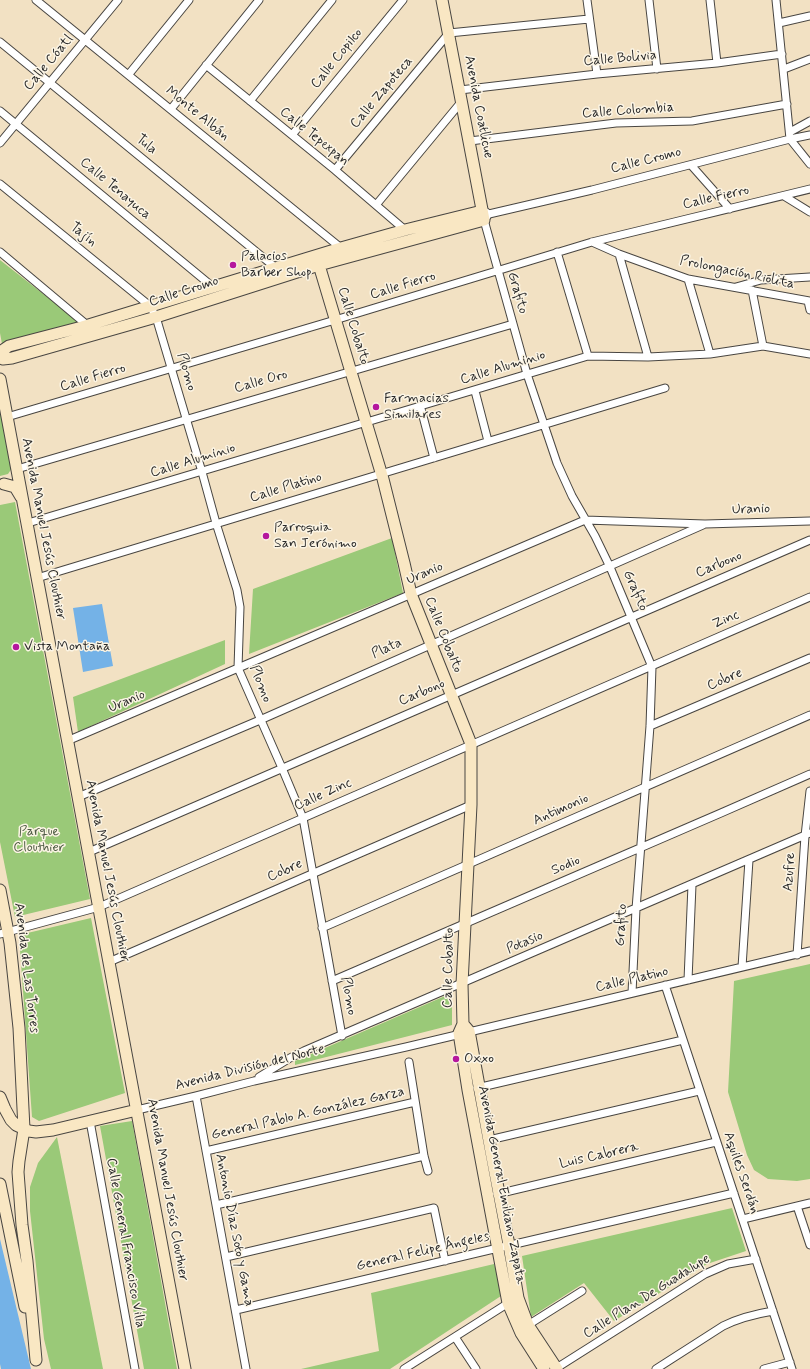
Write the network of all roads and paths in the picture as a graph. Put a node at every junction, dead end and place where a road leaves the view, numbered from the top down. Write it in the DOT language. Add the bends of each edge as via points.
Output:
graph roads {
  1 [pos="36,0"];
  2 [pos="118,0"];
  3 [pos="189,0"];
  4 [pos="259,0"];
  5 [pos="332,0"];
  6 [pos="403,0"];
  7 [pos="442,0"];
  8 [pos="587,0"];
  9 [pos="649,0"];
  10 [pos="710,0"];
  11 [pos="776,0"];
  12 [pos="810,16"];
  13 [pos="589,19"];
  14 [pos="779,23"];
  15 [pos="449,33"];
  16 [pos="85,41"];
  17 [pos="0,42"];
  18 [pos="782,54"];
  19 [pos="810,59"];
  20 [pos="717,63"];
  21 [pos="206,65"];
  22 [pos="657,69"];
  23 [pos="784,69"];
  24 [pos="129,74"];
  25 [pos="597,74"];
  26 [pos="50,82"];
  27 [pos="461,95"];
  28 [pos="250,101"];
  29 [pos="787,104"];
  30 [pos="171,109"];
  31 [pos="0,111"];
  32 [pos="810,121"];
  33 [pos="16,124"];
  34 [pos="292,135"];
  35 [pos="790,135"];
  36 [pos="810,135"];
  37 [pos="470,141"];
  38 [pos="0,143"];
  39 [pos="810,164"];
  40 [pos="691,165"];
  41 [pos="335,170"];
  42 [pos="0,184"];
  43 [pos="810,189"];
  44 [pos="784,196"];
  45 [pos="376,205"];
  46 [pos="730,209"];
  47 [pos="810,212"];
  48 [pos="485,215"];
  49 [pos="405,230"];
  50 [pos="592,242"];
  51 [pos="341,248"];
  52 [pos="0,252"];
  53 [pos="557,252"];
  54 [pos="619,254"];
  55 [pos="319,265"];
  56 [pos="276,268"];
  57 [pos="498,271"];
  58 [pos="810,277"];
  59 [pos="688,278"];
  60 [pos="213,287"];
  61 [pos="734,288"];
  62 [pos="752,290"];
  63 [pos="809,301"];
  64 [pos="150,306"];
  65 [pos="810,310"];
  66 [pos="156,317"];
  67 [pos="335,320"];
  68 [pos="513,324"];
  69 [pos="87,325"];
  70 [pos="763,346"];
  71 [pos="0,352"];
  72 [pos="710,354"];
  73 [pos="810,354"];
  74 [pos="588,356"];
  75 [pos="648,357"];
  76 [pos="0,358"];
  77 [pos="172,368"];
  78 [pos="351,371"];
  79 [pos="527,374"];
  80 [pos="0,379"];
  81 [pos="665,388"];
  82 [pos="475,391"];
  83 [pos="420,405"];
  84 [pos="7,417"];
  85 [pos="186,420"];
  86 [pos="366,422"];
  87 [pos="543,425"];
  88 [pos="488,441"];
  89 [pos="434,458"];
  90 [pos="17,469"];
  91 [pos="202,472"];
  92 [pos="380,474"];
  93 [pos="2,484"];
  94 [pos="23,501"];
  95 [pos="585,520"];
  96 [pos="810,521"];
  97 [pos="28,523"];
  98 [pos="216,523"];
  99 [pos="705,524"];
  100 [pos="810,540"];
  101 [pos="610,567"];
  102 [pos="37,578"];
  103 [pos="410,594"];
  104 [pos="810,598"];
  105 [pos="632,616"];
  106 [pos="431,644"];
  107 [pos="810,658"];
  108 [pos="652,667"];
  109 [pos="238,668"];
  110 [pos="451,695"];
  111 [pos="810,715"];
  112 [pos="260,720"];
  113 [pos="650,726"];
  114 [pos="67,741"];
  115 [pos="471,744"];
  116 [pos="282,768"];
  117 [pos="810,774"];
  118 [pos="645,788"];
  119 [pos="810,791"];
  120 [pos="78,797"];
  121 [pos="470,805"];
  122 [pos="303,818"];
  123 [pos="808,834"];
  124 [pos="640,849"];
  125 [pos="89,852"];
  126 [pos="749,860"];
  127 [pos="468,865"];
  128 [pos="312,873"];
  129 [pos="692,885"];
  130 [pos="0,890"];
  131 [pos="99,907"];
  132 [pos="636,909"];
  133 [pos="465,923"];
  134 [pos="322,928"];
  135 [pos="4,933"];
  136 [pos="810,951"];
  137 [pos="797,954"];
  138 [pos="109,962"];
  139 [pos="742,967"];
  140 [pos="688,980"];
  141 [pos="332,982"];
  142 [pos="462,984"];
  143 [pos="665,986"];
  144 [pos="632,993"];
  145 [pos="464,1030"];
  146 [pos="342,1036"];
  147 [pos="683,1040"];
  148 [pos="409,1062"];
  149 [pos="254,1080"];
  150 [pos="479,1088"];
  151 [pos="468,1090"];
  152 [pos="699,1091"];
  153 [pos="196,1096"];
  154 [pos="0,1097"];
  155 [pos="415,1102"];
  156 [pos="137,1110"];
  157 [pos="90,1121"];
  158 [pos="24,1128"];
  159 [pos="489,1140"];
  160 [pos="716,1142"];
  161 [pos="206,1151"];
  162 [pos="424,1156"];
  163 [pos="428,1171"];
  164 [pos="0,1184"];
  165 [pos="734,1193"];
  166 [pos="494,1195"];
  167 [pos="810,1202"];
  168 [pos="216,1205"];
  169 [pos="797,1206"];
  170 [pos="743,1219"];
  171 [pos="810,1245"];
  172 [pos="504,1246"];
  173 [pos="226,1257"];
  174 [pos="756,1259"];
  175 [pos="445,1261"];
  176 [pos="582,1292"];
  177 [pos="513,1300"];
  178 [pos="236,1310"];
  179 [pos="773,1311"];
  180 [pos="528,1325"];
  181 [pos="455,1336"];
  182 [pos="37,1365"];
  183 [pos="791,1366"];
  184 [pos="135,1369"];
  185 [pos="185,1369"];
  186 [pos="246,1369"];
  187 [pos="404,1369"];
  188 [pos="476,1369"];
  189 [pos="544,1369"];
  190 [pos="556,1369"];
  191 [pos="656,1369"];
  192 [pos="764,1369"];
  1 -- 16 [label="street, Monte Albán"];
  2 -- 16 [label="street, Calle Cóatl"];
  3 -- 24 [label="street"];
  4 -- 21 [label="street"];
  5 -- 28 [label="street"];
  6 -- 34 [label="street, Calle Copilco"];
  7 -- 15 [label="street, Avenida Coatlicue"];
  8 -- 13 [label="street"];
  9 -- 22 [label="street"];
  10 -- 20 [label="street"];
  11 -- 14 [label="street"];
  12 -- 14 [label="street"];
  13 -- 15 [label="street"];
  13 -- 25 [label="street"];
  14 -- 18 [label="street"];
  15 -- 27 [label="street, Avenida Coatlicue"];
  15 -- 41 [label="street, Calle Zapoteca"];
  16 -- 24 [label="street, Monte Albán"];
  16 -- 26 [label="street, Calle Cóatl"];
  17 -- 26 [label="street, Tula"];
  18 -- 20 [label="street, Calle Bolivia"];
  18 -- 23 [label="street"];
  19 -- 23 [label="street"];
  20 -- 22 [label="street, Calle Bolivia"];
  21 -- 28 [label="street, Calle Tepexpan"];
  21 -- 30 [label="street"];
  22 -- 25 [label="street, Calle Bolivia"];
  23 -- 29 [label="street"];
  24 -- 30 [label="street, Monte Albán"];
  25 -- 27 [label="street, Calle Bolivia"];
  26 -- 33 [label="street, Calle Cóatl"];
  26 -- 56 [label="street, Tula"];
  27 -- 37 [label="street, Avenida Coatlicue"];
  27 -- 45 [label="street"];
  28 -- 34 [label="street, Calle Tepexpan"];
  29 -- 35 [label="street"];
  29 -- 37 [label="street, Calle Colombia" via="692,120 616,123"];
  30 -- 51 [label="street, Monte Albán"];
  31 -- 33 [label="street, Calle Tenayuca"];
  32 -- 35 [label="street"];
  33 -- 38 [label="street, Calle Cóatl"];
  33 -- 60 [label="street, Calle Tenayuca"];
  34 -- 41 [label="street, Calle Tepexpan"];
  35 -- 36 [label="street, Calle Cromo"];
  35 -- 39 [label="street"];
  35 -- 40 [label="street, Calle Cromo"];
  37 -- 48 [label="street, Avenida Coatlicue"];
  40 -- 46 [label="street"];
  40 -- 48 [label="street, Calle Cromo"];
  41 -- 45 [label="street, Calle Tepexpan"];
  42 -- 64 [label="street, Tajín"];
  43 -- 44 [label="street, Calle Fierro"];
  44 -- 46 [label="street, Calle Fierro"];
  44 -- 47 [label="street"];
  45 -- 49 [label="street, Calle Tepexpan"];
  46 -- 50 [label="street, Calle Fierro"];
  48 -- 49 [label="street, Calle Cromo"];
  48 -- 55 [label="street, Calle Cromo"];
  48 -- 57 [label="street, Grafito"];
  49 -- 51 [label="street, Calle Cromo"];
  50 -- 53 [label="street, Calle Fierro"];
  50 -- 54 [label="street, Prolongación Riolita"];
  51 -- 56 [label="street, Calle Cromo"];
  52 -- 69 [label="street"];
  53 -- 57 [label="street, Calle Fierro"];
  53 -- 74 [label="street"];
  54 -- 59 [label="street, Prolongación Riolita"];
  54 -- 75 [label="street"];
  55 -- 66 [label="street, Calle Cromo"];
  55 -- 67 [label="street, Calle Cobalto"];
  56 -- 60 [label="street, Calle Cromo"];
  57 -- 67 [label="street, Calle Fierro"];
  57 -- 68 [label="street, Grafito"];
  58 -- 61 [label="street" via="761,280"];
  59 -- 61 [label="street, Prolongación Riolita"];
  59 -- 72 [label="street"];
  60 -- 64 [label="street, Calle Cromo"];
  61 -- 62 [label="street, Prolongación Riolita"];
  62 -- 63 [label="street, Prolongación Riolita"];
  62 -- 70 [label="street"];
  63 -- 65 [label="street"];
  64 -- 66 [label="street, Plomo"];
  64 -- 69 [label="street, Calle Cromo"];
  66 -- 76 [label="street, Calle Cromo" via="12,358"];
  66 -- 77 [label="street, Plomo"];
  67 -- 77 [label="street, Calle Fierro"];
  67 -- 78 [label="street, Calle Cobalto"];
  68 -- 78 [label="street, Calle Oro"];
  68 -- 79 [label="street, Grafito"];
  69 -- 71 [label="street, Calle Cromo" via="9,346"];
  70 -- 72 [label="street, Calle Aluminio"];
  70 -- 73 [label="street, Calle Aluminio"];
  72 -- 75 [label="street, Calle Aluminio"];
  74 -- 75 [label="street, Calle Aluminio"];
  74 -- 79 [label="street, Calle Aluminio"];
  77 -- 84 [label="street, Calle Fierro"];
  77 -- 85 [label="street, Plomo"];
  78 -- 85 [label="street, Calle Oro"];
  78 -- 86 [label="street, Calle Cobalto"];
  79 -- 82 [label="street, Calle Aluminio"];
  79 -- 87 [label="street, Grafito"];
  80 -- 84 [label="street, Avenida Manuel Jesús Clouthier"];
  81 -- 87 [label="street, Calle Platino"];
  82 -- 83 [label="street, Calle Aluminio"];
  82 -- 88 [label="street"];
  83 -- 86 [label="street, Calle Aluminio"];
  83 -- 89 [label="street"];
  84 -- 90 [label="street, Avenida Manuel Jesús Clouthier"];
  85 -- 90 [label="street, Calle Oro"];
  85 -- 91 [label="street, Plomo"];
  86 -- 91 [label="street, Calle Aluminio"];
  86 -- 92 [label="street, Calle Cobalto"];
  87 -- 88 [label="street, Calle Platino"];
  87 -- 95 [label="street, Grafito" via="560,472"];
  88 -- 89 [label="street, Calle Platino"];
  89 -- 92 [label="street, Calle Platino"];
  90 -- 93 [label="street" via="12,478"];
  90 -- 94 [label="street, Avenida Manuel Jesús Clouthier"];
  91 -- 97 [label="street, Calle Aluminio"];
  91 -- 98 [label="street, Plomo"];
  92 -- 98 [label="street, Calle Platino"];
  92 -- 103 [label="street, Calle Cobalto"];
  93 -- 94 [label="street" via="15,487"];
  94 -- 97 [label="street, Avenida Manuel Jesús Clouthier"];
  95 -- 99 [label="street, Uranio"];
  95 -- 101 [label="street, Grafito"];
  95 -- 103 [label="street, Uranio"];
  96 -- 99 [label="street, Uranio"];
  97 -- 102 [label="street, Avenida Manuel Jesús Clouthier"];
  98 -- 102 [label="street, Calle Platino"];
  98 -- 109 [label="street, Plomo" via="237,590 240,618"];
  99 -- 101 [label="street, Plata"];
  100 -- 105 [label="street, Carbono"];
  101 -- 105 [label="street, Grafito"];
  101 -- 106 [label="street, Plata"];
  102 -- 114 [label="street, Avenida Manuel Jesús Clouthier"];
  103 -- 106 [label="street, Calle Cobalto"];
  103 -- 109 [label="street, Uranio"];
  104 -- 108 [label="street, Zinc"];
  105 -- 108 [label="street, Grafito"];
  105 -- 110 [label="street, Carbono"];
  106 -- 110 [label="street, Calle Cobalto"];
  106 -- 112 [label="street, Plata"];
  107 -- 113 [label="street, Cobre"];
  108 -- 113 [label="street, Grafito"];
  108 -- 115 [label="street, Calle Zinc"];
  109 -- 112 [label="street, Plomo"];
  109 -- 114 [label="street, Uranio"];
  110 -- 115 [label="street, Calle Cobalto"];
  110 -- 116 [label="street, Carbono"];
  111 -- 118 [label="street, Antimonio"];
  112 -- 116 [label="street, Plomo"];
  112 -- 120 [label="street, Plata"];
  113 -- 118 [label="street, Grafito"];
  114 -- 120 [label="street, Avenida Manuel Jesús Clouthier"];
  115 -- 121 [label="street, Calle Cobalto"];
  115 -- 122 [label="street, Calle Zinc"];
  116 -- 122 [label="street, Plomo"];
  116 -- 125 [label="street, Carbono"];
  117 -- 124 [label="street, Sodio"];
  118 -- 124 [label="street, Grafito"];
  118 -- 127 [label="street, Antimonio"];
  119 -- 123 [label="street, Azufre"];
  120 -- 125 [label="street, Avenida Manuel Jesús Clouthier"];
  121 -- 127 [label="street, Calle Cobalto"];
  121 -- 128 [label="street, Cobre"];
  122 -- 128 [label="street, Plomo"];
  122 -- 131 [label="street, Calle Zinc"];
  123 -- 126 [label="street, Potasio"];
  123 -- 137 [label="street, Azufre"];
  124 -- 132 [label="street, Grafito"];
  124 -- 133 [label="street, Sodio"];
  125 -- 131 [label="street, Avenida Manuel Jesús Clouthier"];
  126 -- 129 [label="street, Potasio"];
  126 -- 139 [label="street"];
  127 -- 133 [label="street, Calle Cobalto"];
  127 -- 134 [label="street, Antimonio"];
  128 -- 134 [label="street, Plomo"];
  128 -- 138 [label="street, Cobre"];
  129 -- 132 [label="street, Potasio"];
  129 -- 140 [label="street"];
  130 -- 135 [label="street, Avenida de Las Torres"];
  131 -- 135 [label="street, Calle Zinc"];
  131 -- 138 [label="street, Avenida Manuel Jesús Clouthier"];
  132 -- 142 [label="street, Potasio"];
  132 -- 144 [label="street, Grafito"];
  133 -- 141 [label="street, Sodio"];
  133 -- 142 [label="street, Calle Cobalto"];
  134 -- 141 [label="street, Plomo"];
  135 -- 158 [label="street, Avenida de Las Torres" via="19,1028"];
  136 -- 137 [label="street, Calle Platino"];
  137 -- 139 [label="street, Calle Platino"];
  138 -- 156 [label="street, Avenida Manuel Jesús Clouthier"];
  139 -- 140 [label="street, Calle Platino"];
  140 -- 143 [label="street, Calle Platino"];
  141 -- 146 [label="street, Plomo"];
  142 -- 145 [label="street, Calle Cobalto"];
  142 -- 146 [label="street, Potasio"];
  143 -- 144 [label="street, Calle Platino"];
  143 -- 147 [label="street, Aquiles Serdán"];
  144 -- 145 [label="street, Calle Platino"];
  145 -- 149 [label="street, Avenida División del Norte" via="406,1047"];
  145 -- 150 [label="street, Avenida General Emiliano Zapata"];
  145 -- 151 [label="street, Avenida General Emiliano Zapata"];
  146 -- 149 [label="street, Potasio" via="290,1058"];
  147 -- 150 [label="street"];
  147 -- 152 [label="street, Aquiles Serdán"];
  148 -- 155 [label="street"];
  149 -- 153 [label="street, Avenida División del Norte"];
  150 -- 151 [label="street"];
  150 -- 159 [label="street, Avenida General Emiliano Zapata"];
  151 -- 166 [label="street, Avenida General Emiliano Zapata"];
  152 -- 159 [label="street"];
  152 -- 160 [label="street, Aquiles Serdán"];
  153 -- 156 [label="street, Avenida División del Norte"];
  153 -- 161 [label="street, Antonio Díaz Soto y Gama"];
  154 -- 158 [label="street" via="11,1120"];
  155 -- 161 [label="street, General Pablo A. González Garza"];
  155 -- 162 [label="street"];
  156 -- 157 [label="street, Avenida División del Norte"];
  156 -- 185 [label="street, Avenida Manuel Jesús Clouthier"];
  157 -- 158 [label="street, Avenida División del Norte" via="39,1132"];
  157 -- 184 [label="street, Calle General Francisco Villa"];
  158 -- 182 [label="street, Avenida de Las Torres" via="18,1172"];
  159 -- 166 [label="street, Avenida General Emiliano Zapata"];
  160 -- 165 [label="street, Aquiles Serdán"];
  160 -- 166 [label="street, Luis Cabrera"];
  161 -- 168 [label="street, Antonio Díaz Soto y Gama"];
  162 -- 163 [label="street"];
  162 -- 168 [label="street"];
  164 -- 182 [label="street"];
  165 -- 170 [label="street, Aquiles Serdán"];
  165 -- 172 [label="street, General Felipe Ángeles"];
  166 -- 172 [label="street, Avenida General Emiliano Zapata"];
  167 -- 169 [label="street"];
  168 -- 173 [label="street, Antonio Díaz Soto y Gama"];
  169 -- 170 [label="street"];
  169 -- 171 [label="street"];
  170 -- 174 [label="street, Aquiles Serdán"];
  172 -- 175 [label="street, General Felipe Ángeles"];
  172 -- 177 [label="street, Avenida General Emiliano Zapata"];
  173 -- 175 [label="street" via="434,1208"];
  173 -- 178 [label="street, Antonio Díaz Soto y Gama"];
  174 -- 179 [label="street, Aquiles Serdán"];
  174 -- 190 [label="street, Calle Plan De Guadalupe" via="728,1264 705,1274"];
  175 -- 178 [label="street, General Felipe Ángeles"];
  176 -- 180 [label="street"];
  177 -- 180 [label="street, Avenida General Emiliano Zapata"];
  177 -- 181 [label="street"];
  177 -- 189 [label="street, Avenida General Emiliano Zapata" via="521,1333"];
  178 -- 186 [label="street, Antonio Díaz Soto y Gama"];
  179 -- 183 [label="street, Aquiles Serdán"];
  179 -- 191 [label="street" via="733,1321"];
  180 -- 190 [label="street, Avenida General Emiliano Zapata"];
  181 -- 187 [label="street"];
  181 -- 188 [label="street"];
  183 -- 192 [label="street"];
}
